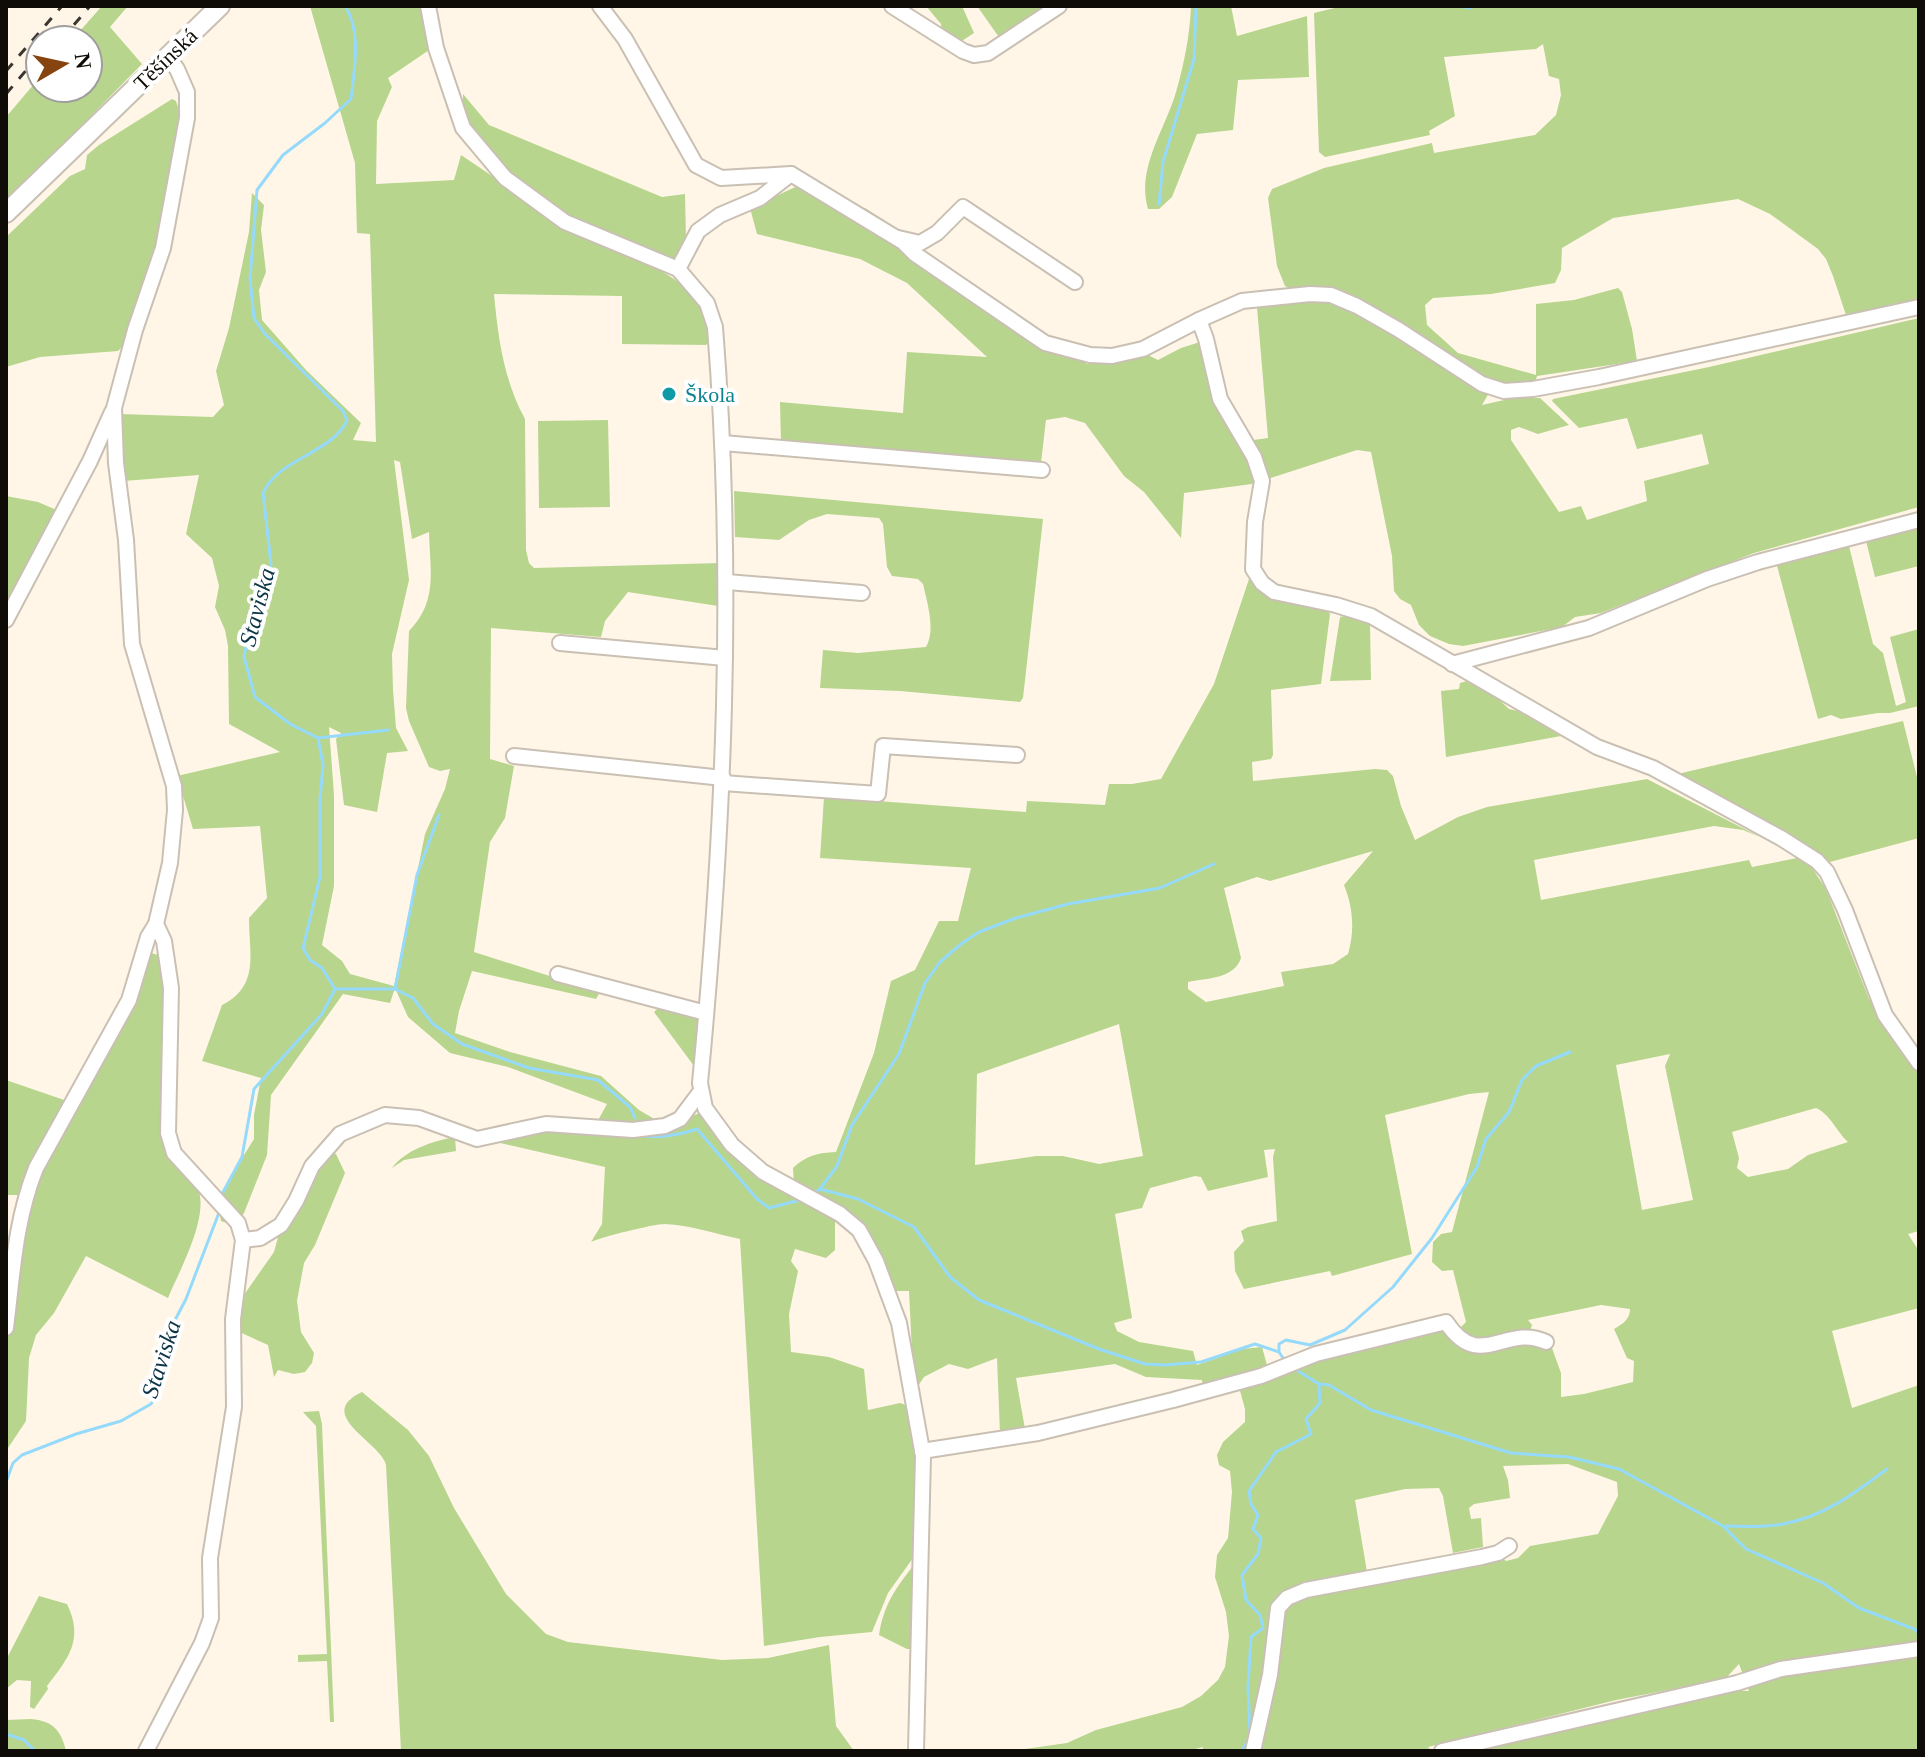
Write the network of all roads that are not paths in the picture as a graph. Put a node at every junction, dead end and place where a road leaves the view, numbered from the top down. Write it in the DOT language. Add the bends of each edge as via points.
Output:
graph roads {
  1 [pos="220,6"];
  2 [pos="428,6"];
  3 [pos="600,6"];
  4 [pos="892,6"];
  5 [pos="1059,6"];
  6 [pos="167,56"];
  7 [pos="791,174"];
  8 [pos="6,213"];
  9 [pos="894,237"];
  10 [pos="678,269"];
  11 [pos="1075,282"];
  12 [pos="1919,307"];
  13 [pos="1199,320"];
  14 [pos="114,408"];
  15 [pos="723,443"];
  16 [pos="1042,470"];
  17 [pos="1919,520"];
  18 [pos="727,582"];
  19 [pos="862,593"];
  20 [pos="6,620"];
  21 [pos="560,643"];
  22 [pos="725,658"];
  23 [pos="1452,664"];
  24 [pos="1017,755"];
  25 [pos="514,756"];
  26 [pos="723,781"];
  27 [pos="156,924"];
  28 [pos="558,974"];
  29 [pos="706,1013"];
  30 [pos="1919,1063"];
  31 [pos="701,1091"];
  32 [pos="243,1240"];
  33 [pos="6,1328"];
  34 [pos="1546,1342"];
  35 [pos="922,1451"];
  36 [pos="1509,1546"];
  37 [pos="1919,1649"];
  38 [pos="146,1751"];
  39 [pos="916,1751"];
  40 [pos="1253,1751"];
  41 [pos="1442,1751"];
  1 -- 6 [label="main road, Těšínská"];
  2 -- 10 [label="street" via="463,128 505,178 565,222"];
  3 -- 7 [label="street" via="625,39 696,165 721,178"];
  4 -- 5 [label="street" via="974,55 988,53"];
  6 -- 8 [label="main road, Těšínská"];
  6 -- 14 [label="street" via="187,92 187,118 163,248"];
  7 -- 9 [label="street"];
  7 -- 10 [label="street" via="760,198 698,231"];
  9 -- 11 [label="street" via="920,243 963,207"];
  9 -- 13 [label="street" via="1045,343 1112,356 1143,349"];
  10 -- 15 [label="street" via="707,303 715,327"];
  12 -- 13 [label="street" via="1614,374 1504,391 1482,384 1331,295 1242,301"];
  13 -- 23 [label="street" via="1220,399 1262,481 1253,569 1262,583 1274,592 1371,616"];
  14 -- 20 [label="street"];
  14 -- 27 [label="street" via="132,644 174,786 170,863"];
  15 -- 16 [label="street"];
  15 -- 18 [label="street"];
  17 -- 23 [label="street" via="1758,562 1589,628"];
  18 -- 19 [label="street"];
  18 -- 22 [label="street"];
  21 -- 22 [label="street"];
  22 -- 26 [label="street"];
  23 -- 30 [label="street" via="1597,747 1653,768 1817,861 1845,910 1885,1015"];
  24 -- 26 [label="street" via="883,746 878,794"];
  25 -- 26 [label="street"];
  26 -- 29 [label="street"];
  27 -- 32 [label="street" via="171,988 168,1133 174,1153 238,1223"];
  27 -- 33 [label="street" via="129,1000 26,1193 12,1257"];
  28 -- 29 [label="street"];
  29 -- 31 [label="street"];
  31 -- 32 [label="street" via="680,1119 633,1130 546,1124 477,1139 419,1118 385,1115 340,1134 312,1166 281,1225 260,1238"];
  31 -- 35 [label="street" via="705,1108 732,1145 763,1172 859,1230 899,1323"];
  32 -- 38 [label="street" via="233,1319 234,1407 210,1558 211,1618"];
  34 -- 35 [label="street" via="1532,1335 1476,1347 1459,1340 1446,1322 1316,1354 1261,1376 1173,1400 1038,1433"];
  35 -- 39 [label="street"];
  36 -- 40 [label="street" via="1482,1557 1287,1598 1278,1608"];
  37 -- 41 [label="street" via="1781,1669"];
}
